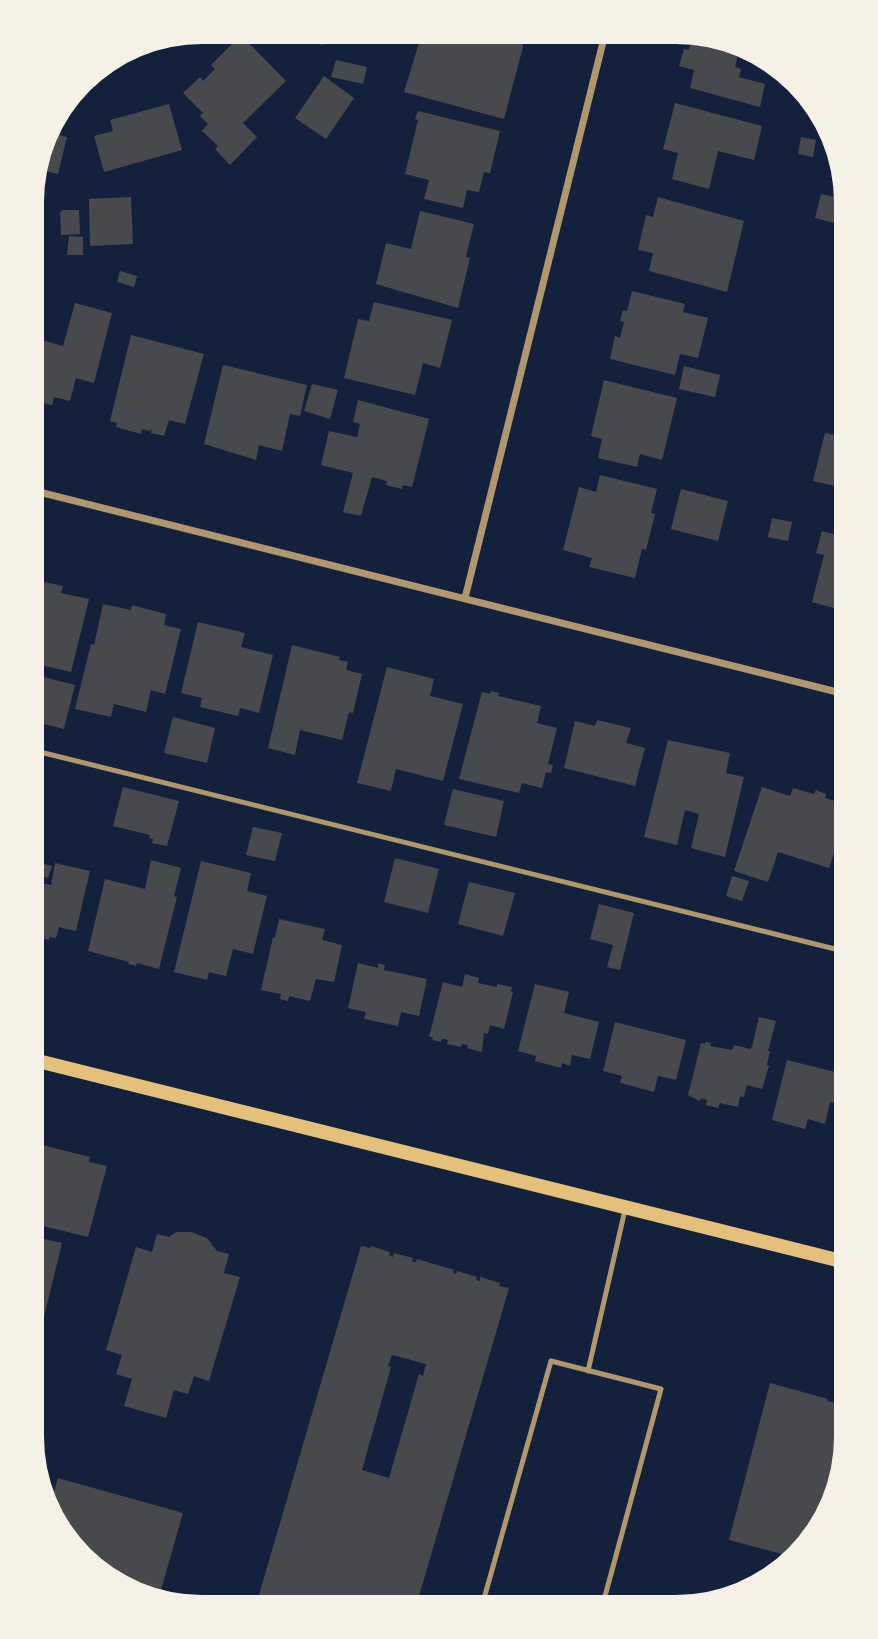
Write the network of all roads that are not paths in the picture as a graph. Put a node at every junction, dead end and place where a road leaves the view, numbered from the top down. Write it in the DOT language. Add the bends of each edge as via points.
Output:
graph roads {
  1 [pos="603,44"];
  2 [pos="44,493"];
  3 [pos="465,598"];
  4 [pos="834,691"];
  5 [pos="44,753"];
  6 [pos="834,949"];
  7 [pos="44,1062"];
  8 [pos="626,1207"];
  9 [pos="834,1259"];
  10 [pos="587,1371"];
  11 [pos="485,1595"];
  12 [pos="605,1595"];
  1 -- 3 [label="street"];
  2 -- 3 [label="street"];
  3 -- 4 [label="street"];
  5 -- 6 [label="lane"];
  7 -- 8 [label="main road"];
  8 -- 9 [label="main road"];
  8 -- 10 [label="lane"];
  10 -- 11 [label="lane" via="551,1361"];
  10 -- 12 [label="lane" via="661,1390"];
}
